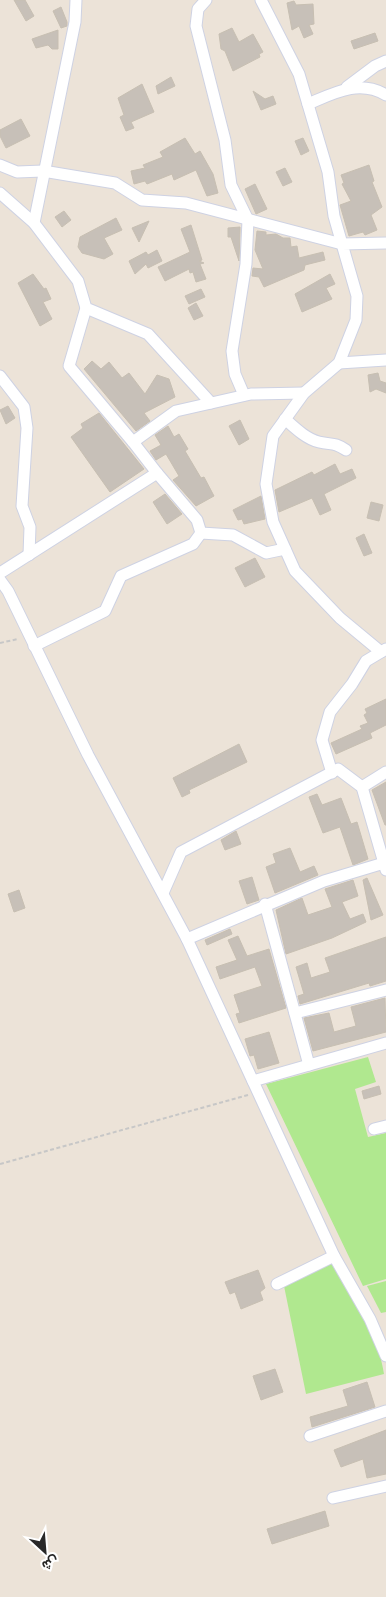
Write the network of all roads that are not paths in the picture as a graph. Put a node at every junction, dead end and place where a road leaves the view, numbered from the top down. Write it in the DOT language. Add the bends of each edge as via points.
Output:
graph roads {
  1 [pos="76,0"];
  2 [pos="206,0"];
  3 [pos="261,0"];
  4 [pos="386,61"];
  5 [pos="347,87"];
  6 [pos="386,95"];
  7 [pos="308,104"];
  8 [pos="0,165"];
  9 [pos="43,171"];
  10 [pos="0,193"];
  11 [pos="248,220"];
  12 [pos="34,223"];
  13 [pos="386,243"];
  14 [pos="342,244"];
  15 [pos="86,308"];
  16 [pos="386,361"];
  17 [pos="339,363"];
  18 [pos="0,376"];
  19 [pos="304,392"];
  20 [pos="244,395"];
  21 [pos="210,403"];
  22 [pos="285,419"];
  23 [pos="133,442"];
  24 [pos="346,450"];
  25 [pos="157,473"];
  26 [pos="201,533"];
  27 [pos="285,549"];
  28 [pos="29,555"];
  29 [pos="0,573"];
  30 [pos="0,580"];
  31 [pos="32,641"];
  32 [pos="384,651"];
  33 [pos="386,772"];
  34 [pos="332,773"];
  35 [pos="362,787"];
  36 [pos="381,840"];
  37 [pos="385,867"];
  38 [pos="164,893"];
  39 [pos="265,904"];
  40 [pos="187,938"];
  41 [pos="386,990"];
  42 [pos="295,1013"];
  43 [pos="386,1043"];
  44 [pos="309,1065"];
  45 [pos="255,1087"];
  46 [pos="386,1126"];
  47 [pos="374,1129"];
  48 [pos="334,1256"];
  49 [pos="277,1284"];
  50 [pos="386,1356"];
  51 [pos="386,1411"];
  52 [pos="310,1436"];
  53 [pos="386,1486"];
  54 [pos="333,1498"];
  1 -- 9 [label="street" via="75,22"];
  2 -- 11 [label="street" via="198,9 196,26 226,140 231,185"];
  3 -- 7 [label="street" via="299,74"];
  4 -- 5 [label="street"];
  5 -- 6 [label="street" via="375,88"];
  5 -- 7 [label="street"];
  7 -- 14 [label="street" via="328,172 334,216"];
  8 -- 9 [label="street" via="17,172"];
  9 -- 11 [label="street" via="115,183 142,200 186,203"];
  9 -- 12 [label="street"];
  10 -- 12 [label="street"];
  11 -- 14 [label="street"];
  11 -- 20 [label="street" via="246,264 232,351 234,374"];
  12 -- 15 [label="street" via="78,281"];
  13 -- 14 [label="street"];
  14 -- 17 [label="street" via="357,296 356,320"];
  15 -- 21 [label="street" via="148,334"];
  15 -- 23 [label="street" via="69,366"];
  16 -- 17 [label="street"];
  17 -- 19 [label="street"];
  18 -- 28 [label="street" via="24,407 28,428 22,506 30,527"];
  19 -- 20 [label="street"];
  19 -- 22 [label="street"];
  20 -- 21 [label="street"];
  21 -- 23 [label="street" via="176,411"];
  22 -- 24 [label="street" via="318,442 334,442"];
  22 -- 27 [label="street" via="273,436 266,484 274,522"];
  23 -- 25 [label="street"];
  25 -- 26 [label="street" via="197,520"];
  25 -- 28 [label="street"];
  26 -- 27 [label="street" via="233,535 266,553"];
  26 -- 31 [label="street" via="193,544 121,576 105,611"];
  27 -- 32 [label="street" via="301,578 340,618"];
  28 -- 29 [label="street"];
  30 -- 31 [label="street"];
  31 -- 38 [label="street" via="88,755"];
  32 -- 34 [label="street" via="366,661 330,712 322,740"];
  33 -- 35 [label="street"];
  34 -- 35 [label="street" via="338,770"];
  34 -- 38 [label="street" via="181,852"];
  35 -- 36 [label="street"];
  36 -- 37 [label="street"];
  37 -- 39 [label="street" via="324,880"];
  38 -- 40 [label="street"];
  39 -- 40 [label="street"];
  39 -- 42 [label="street"];
  40 -- 45 [label="street"];
  41 -- 42 [label="street"];
  42 -- 44 [label="street"];
  43 -- 44 [label="street"];
  44 -- 45 [label="street"];
  45 -- 48 [label="street"];
  46 -- 47 [label="street"];
  48 -- 49 [label="street"];
  48 -- 50 [label="street" via="370,1319"];
  51 -- 52 [label="street"];
  53 -- 54 [label="street"];
}
